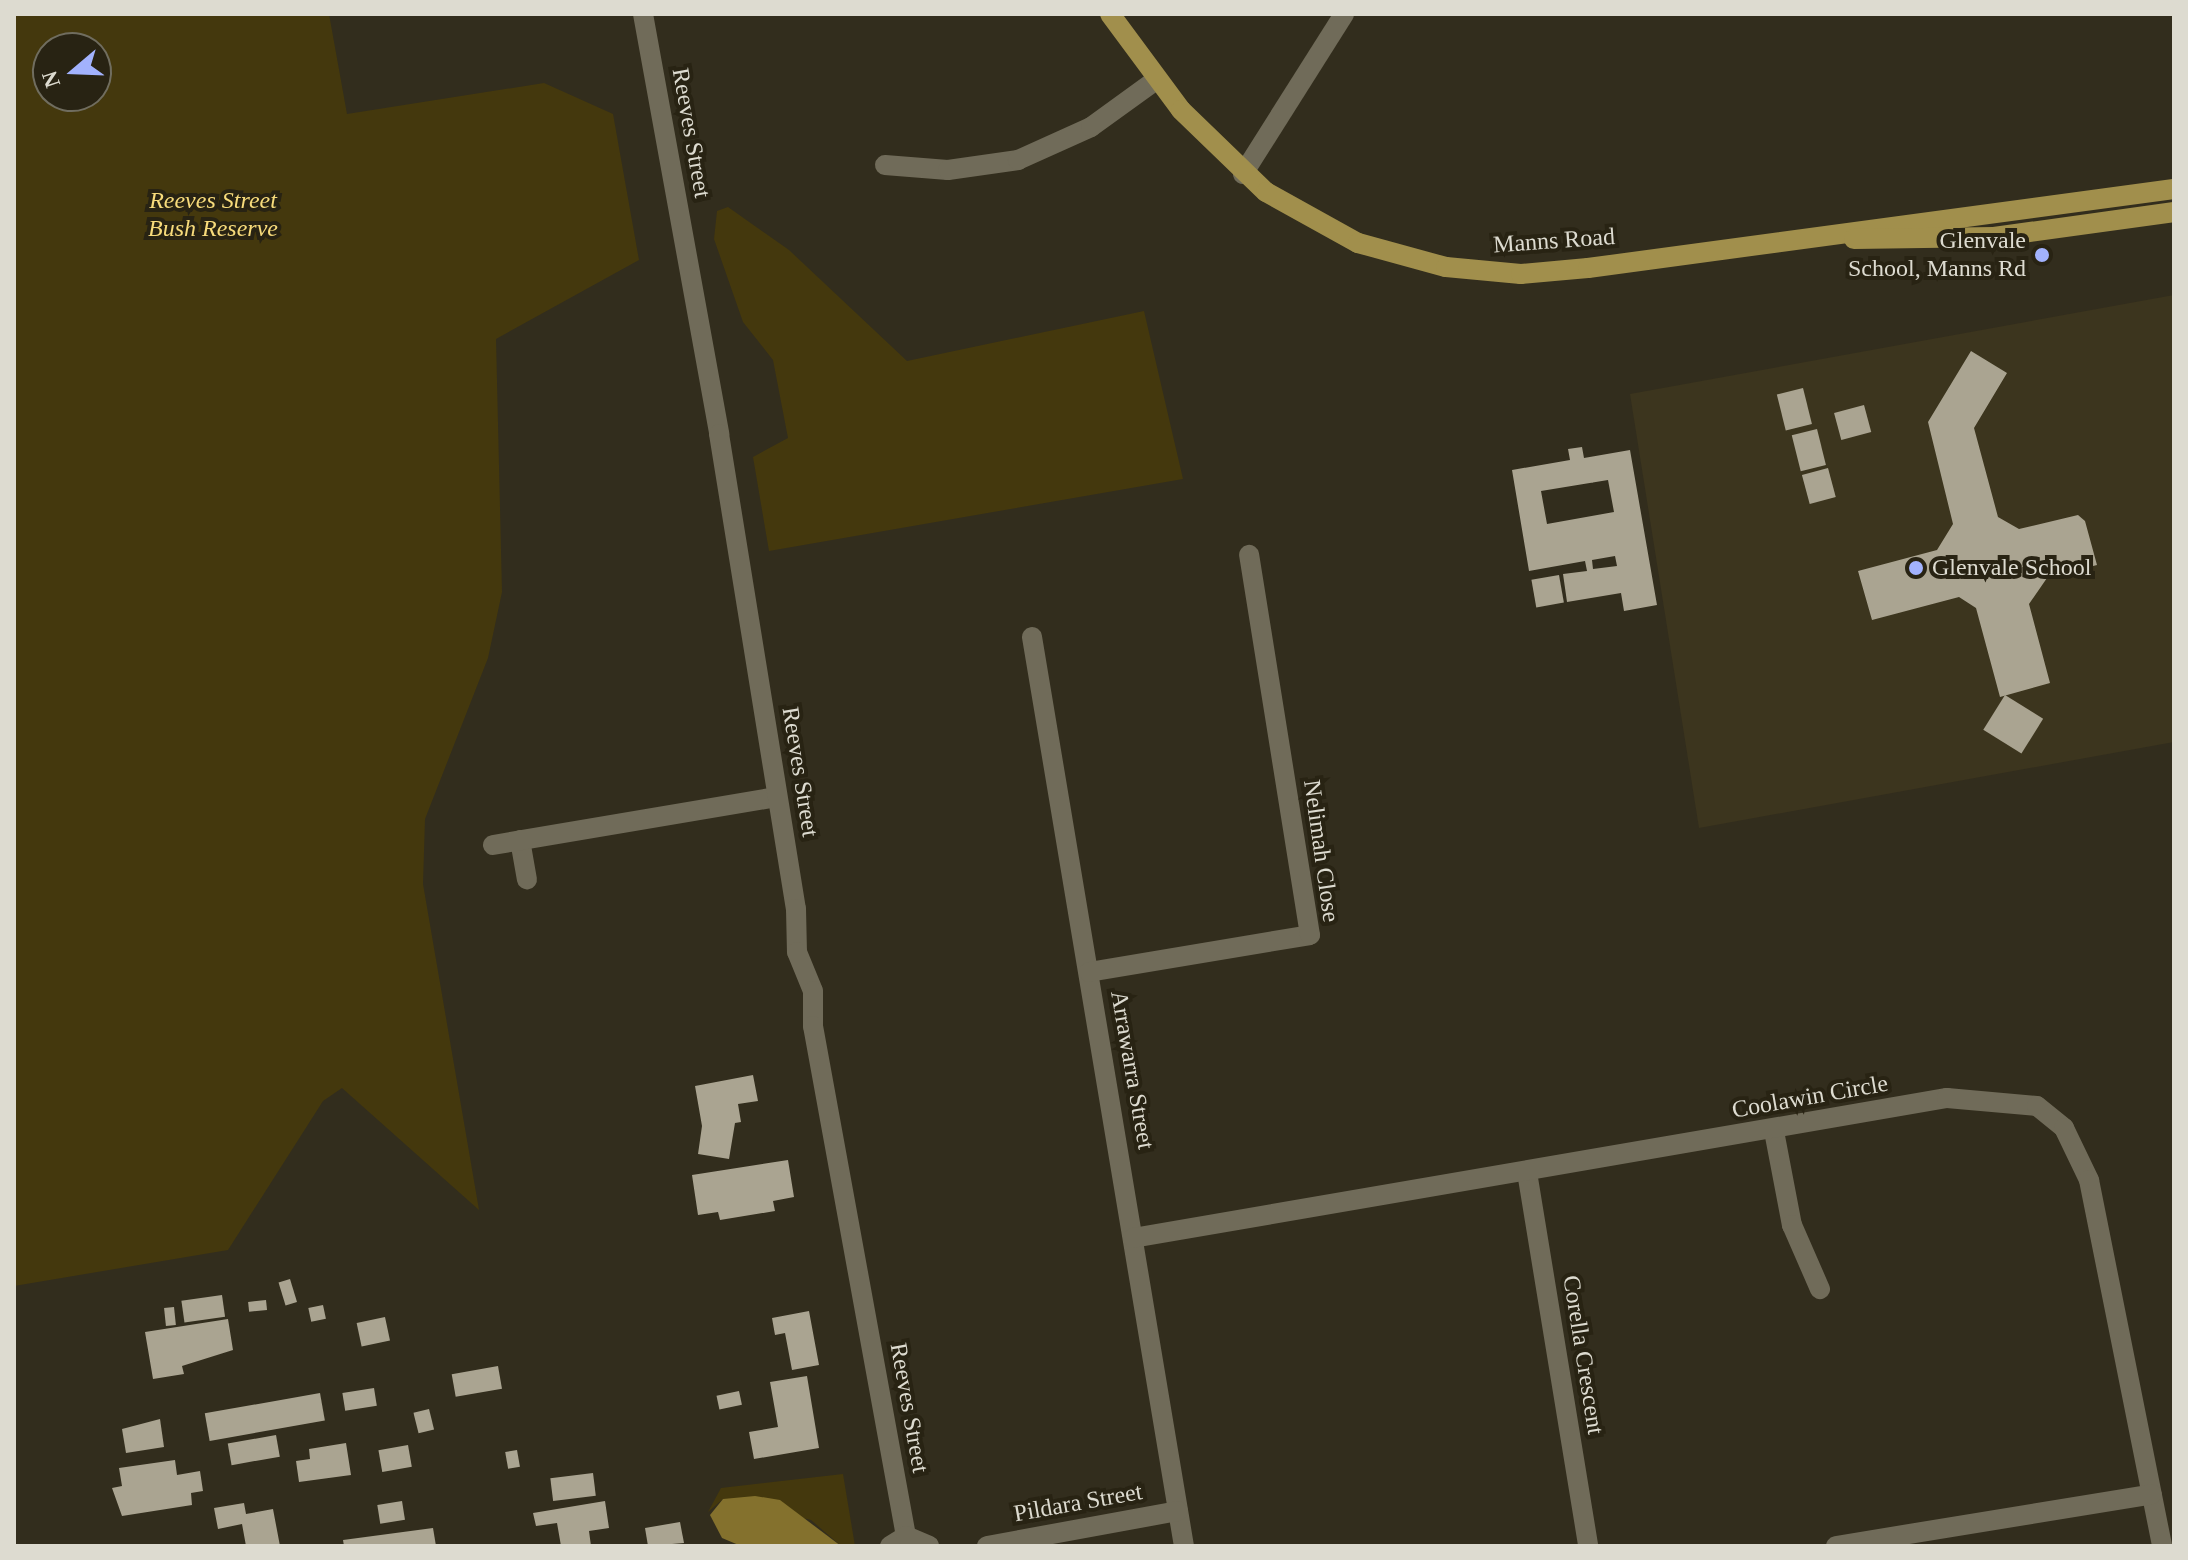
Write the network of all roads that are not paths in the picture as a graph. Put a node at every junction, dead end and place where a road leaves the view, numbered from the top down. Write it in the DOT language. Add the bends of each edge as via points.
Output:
graph roads {
  1 [pos="643,14"];
  2 [pos="1094,14"];
  3 [pos="1344,14"];
  4 [pos="1113,21"];
  5 [pos="1156,80"];
  6 [pos="885,165"];
  7 [pos="1243,174"];
  8 [pos="2174,189"];
  9 [pos="2174,212"];
  10 [pos="1794,241"];
  11 [pos="1249,555"];
  12 [pos="1032,637"];
  13 [pos="777,797"];
  14 [pos="520,840"];
  15 [pos="493,845"];
  16 [pos="527,879"];
  17 [pos="1089,972"];
  18 [pos="1774,1131"];
  19 [pos="1527,1172"];
  20 [pos="1133,1238"];
  21 [pos="1820,1289"];
  22 [pos="2152,1494"];
  23 [pos="1178,1511"];
  24 [pos="2165,1533"];
  25 [pos="898,1541"];
  26 [pos="929,1546"];
  27 [pos="987,1546"];
  28 [pos="1184,1546"];
  29 [pos="1588,1546"];
  30 [pos="1836,1546"];
  1 -- 13 [label="street, Reeves Street"];
  2 -- 4 [label="main road, Manns Road"];
  3 -- 7 [label="street"];
  4 -- 5 [label="main road, Manns Road"];
  5 -- 6 [label="street" via="1091,127 1018,160 948,170"];
  5 -- 7 [label="main road, Manns Road"];
  7 -- 10 [label="main road, Manns Road" via="1282,204 1358,243 1471,271 1552,272"];
  8 -- 10 [label="main road, Manns Road" via="1899,222"];
  9 -- 10 [label="main road, Manns Road" via="1994,237"];
  11 -- 17 [label="street, Nelimah Close" via="1310,935"];
  12 -- 17 [label="street, Arrawarra Street"];
  13 -- 14 [label="street"];
  13 -- 25 [label="street, Reeves Street" via="797,952 813,991 813,1026"];
  14 -- 15 [label="street"];
  14 -- 16 [label="street"];
  17 -- 20 [label="street, Arrawarra Street"];
  18 -- 19 [label="street, Coolawin Circle"];
  18 -- 21 [label="street" via="1792,1225"];
  18 -- 22 [label="street, Coolawin Circle" via="1947,1098 2037,1106 2064,1128 2089,1180"];
  19 -- 20 [label="street, Coolawin Circle"];
  19 -- 29 [label="street, Corella Crescent"];
  20 -- 23 [label="street, Arrawarra Street"];
  22 -- 24 [label="street, Coolawin Circle"];
  22 -- 30 [label="street"];
  23 -- 27 [label="street, Pildara Street"];
  23 -- 28 [label="street"];
  25 -- 26 [label="street"];
}
